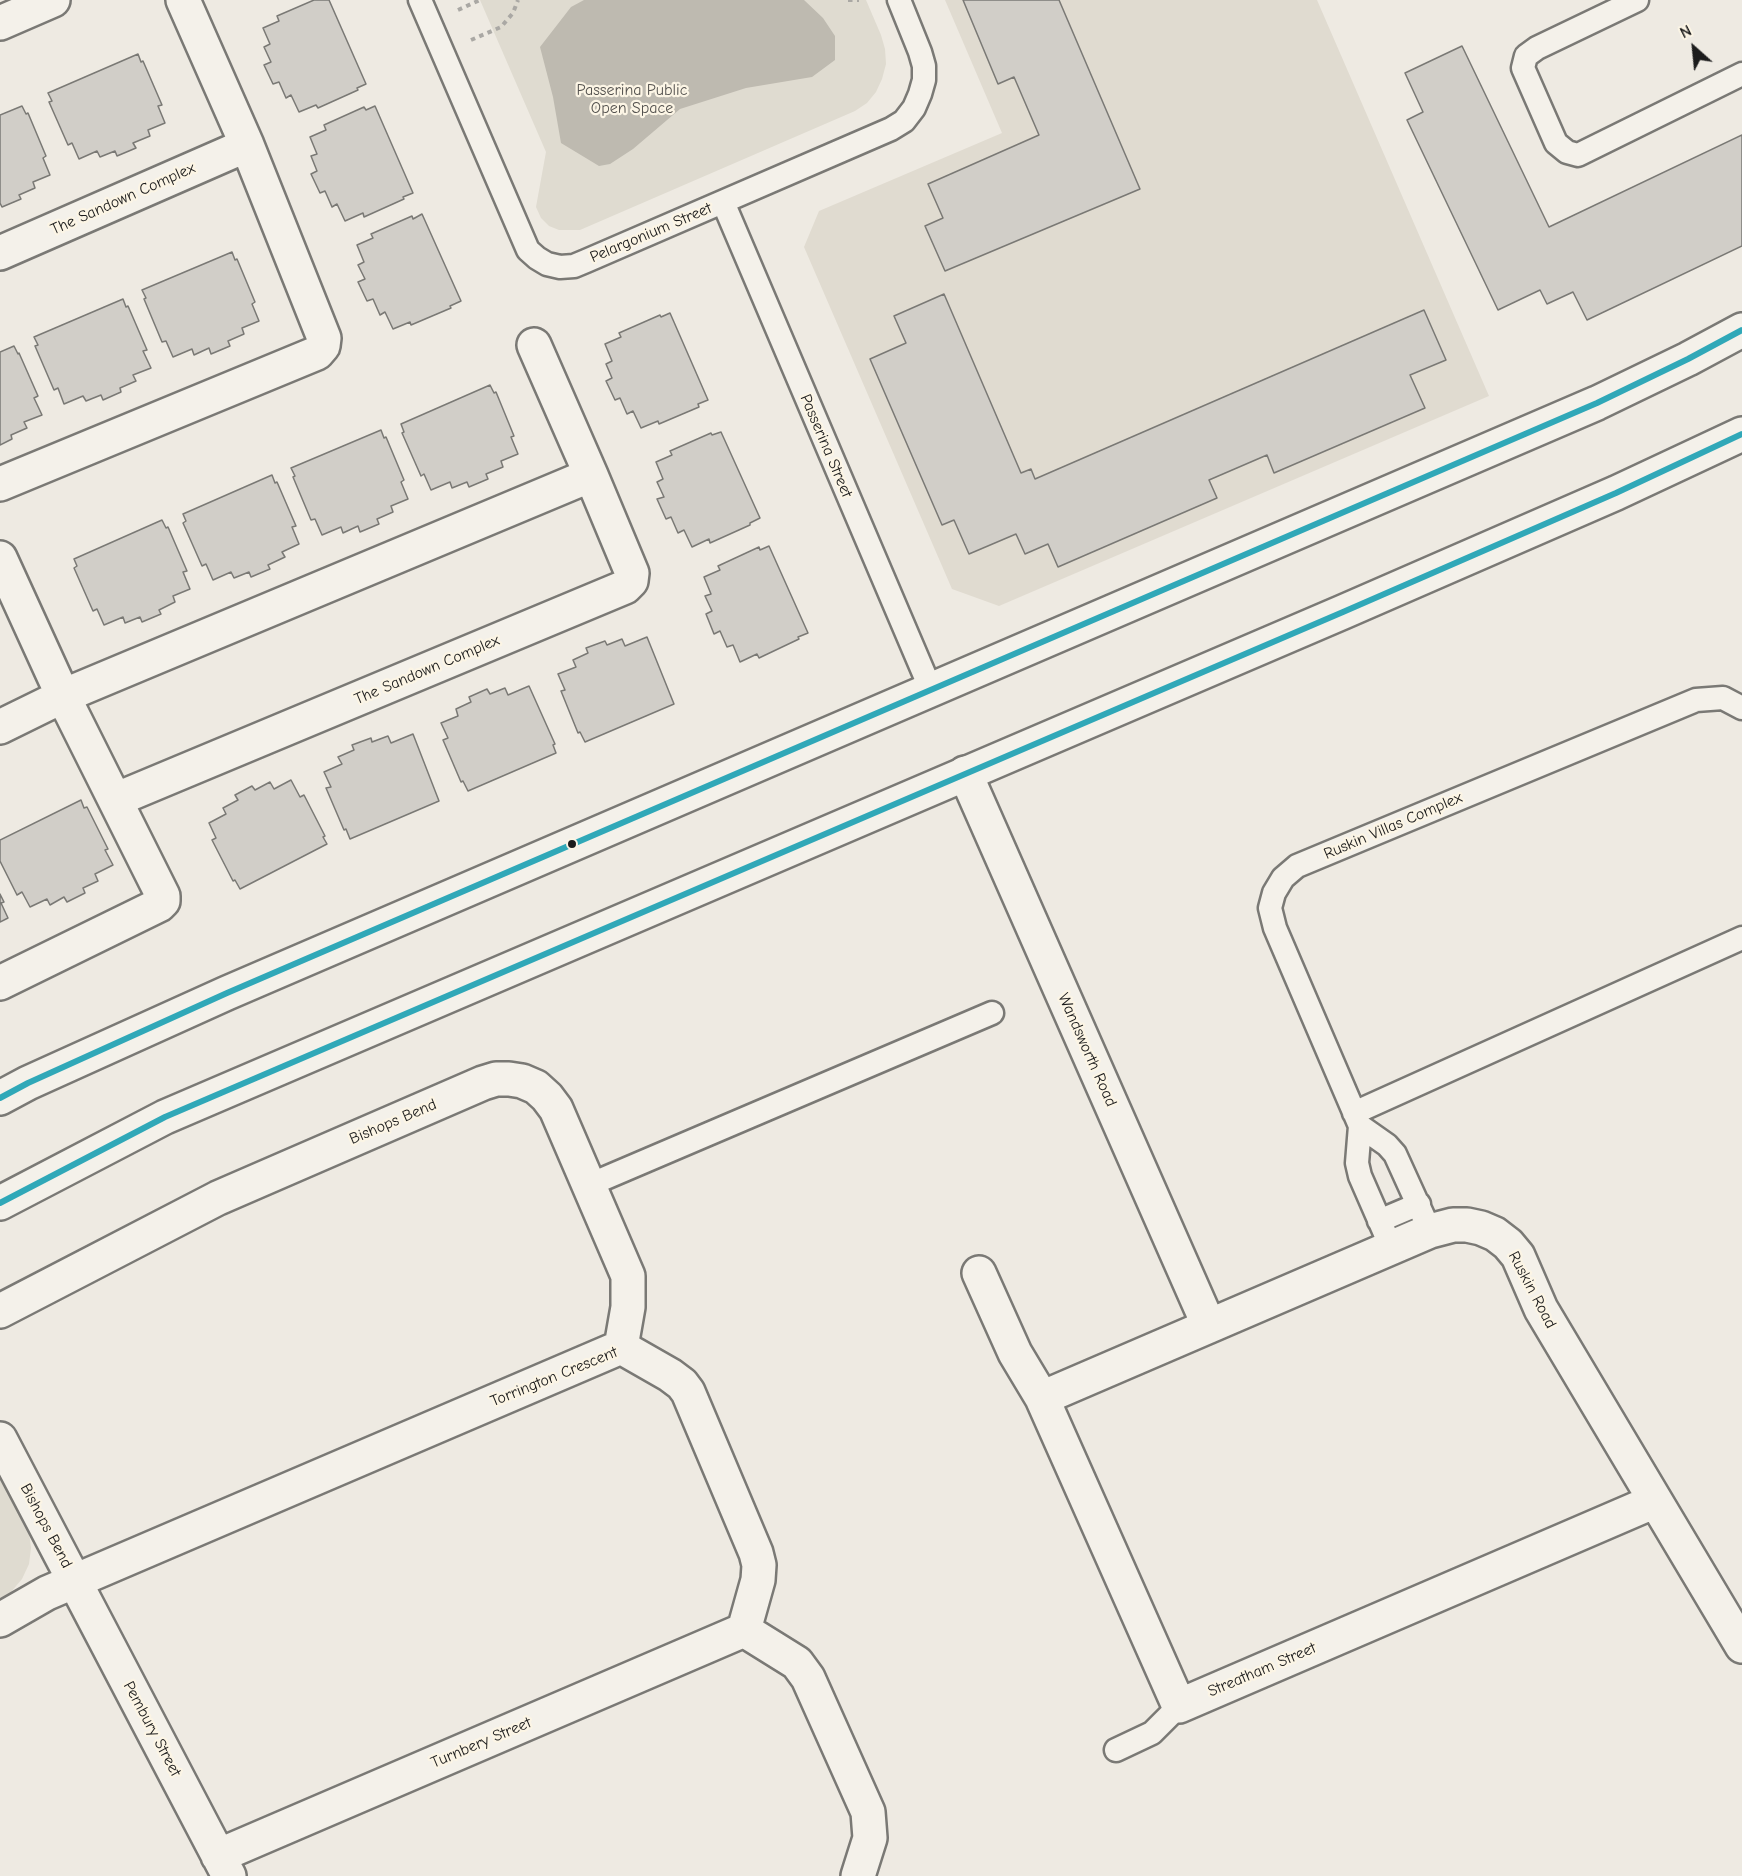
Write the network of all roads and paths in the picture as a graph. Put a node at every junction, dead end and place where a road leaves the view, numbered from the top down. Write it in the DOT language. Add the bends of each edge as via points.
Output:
graph roads {
  1 [pos="53,0"];
  2 [pos="183,0"];
  3 [pos="420,0"];
  4 [pos="518,0"];
  5 [pos="848,0"];
  6 [pos="859,0"];
  7 [pos="899,0"];
  8 [pos="1637,0"];
  9 [pos="0,23"];
  10 [pos="443,52"];
  11 [pos="1742,74"];
  12 [pos="247,145"];
  13 [pos="723,202"];
  14 [pos="0,253"];
  15 [pos="1742,330"];
  16 [pos="534,345"];
  17 [pos="1742,434"];
  18 [pos="591,475"];
  19 [pos="0,484"];
  20 [pos="0,558"];
  21 [pos="931,690"];
  22 [pos="63,696"];
  23 [pos="1742,708"];
  24 [pos="0,727"];
  25 [pos="965,773"];
  26 [pos="115,800"];
  27 [pos="1742,938"];
  28 [pos="0,983"];
  29 [pos="992,1013"];
  30 [pos="0,1098"];
  31 [pos="1357,1120"];
  32 [pos="589,1185"];
  33 [pos="0,1203"];
  34 [pos="1424,1218"];
  35 [pos="1385,1234"];
  36 [pos="979,1273"];
  37 [pos="0,1311"];
  38 [pos="1209,1326"];
  39 [pos="621,1347"];
  40 [pos="1042,1398"];
  41 [pos="0,1439"];
  42 [pos="1655,1501"];
  43 [pos="75,1581"];
  44 [pos="0,1620"];
  45 [pos="744,1630"];
  46 [pos="1742,1646"];
  47 [pos="1179,1706"];
  48 [pos="1116,1750"];
  49 [pos="224,1866"];
  50 [pos="858,1876"];
  1 -- 9 [label="street"];
  2 -- 12 [label="street"];
  3 -- 10 [label="lane, Pelargonium Street"];
  4 -- 10 [label="path" via="501,27"];
  5 -- 6 [label="path"];
  7 -- 13 [label="lane, Pelargonium Street" via="924,66 920,94 904,121"];
  8 -- 11 [label="lane" via="1526,56 1523,68 1557,143 1567,152 1578,155"];
  10 -- 13 [label="lane, Pelargonium Street" via="528,250 547,264 574,266"];
  12 -- 14 [label="street, The Sandown Complex"];
  12 -- 19 [label="street" via="324,338 323,346 316,353"];
  13 -- 21 [label="lane, Passerina Street"];
  15 -- 21 [label="street" via="1597,403"];
  16 -- 18 [label="street, The Sandown Complex"];
  17 -- 25 [label="street" via="1605,498"];
  18 -- 22 [label="street"];
  18 -- 26 [label="street, The Sandown Complex" via="632,573 632,581 625,587"];
  20 -- 22 [label="street"];
  21 -- 30 [label="street" via="227,993"];
  22 -- 24 [label="street"];
  22 -- 26 [label="street"];
  23 -- 31 [label="lane, Ruskin Villas Complex" via="1722,698 1696,700 1297,866 1283,878 1270,908 1275,928"];
  25 -- 33 [label="street" via="165,1117"];
  25 -- 38 [label="street, Wandsworth Road"];
  26 -- 28 [label="street" via="163,901"];
  27 -- 31 [label="lane"];
  29 -- 32 [label="lane"];
  31 -- 34 [label="lane" via="1395,1154"];
  31 -- 35 [label="lane, Ruskin Villas Complex" via="1360,1176"];
  32 -- 37 [label="street, Bishops Bend" via="556,1108 547,1097 522,1081 496,1079 218,1198"];
  32 -- 39 [label="street, Bishops Bend" via="628,1276 628,1307"];
  34 -- 35 [label="street, Ruskin Road"];
  34 -- 42 [label="street, Ruskin Road" via="1481,1227 1496,1234 1518,1256 1540,1309"];
  35 -- 38 [label="street, Ruskin Road"];
  36 -- 40 [label="street" via="1015,1353"];
  38 -- 40 [label="street, Ruskin Road"];
  39 -- 43 [label="street, Torrington Crescent"];
  39 -- 45 [label="street, Torrington Crescent" via="682,1384 692,1402 759,1565"];
  40 -- 47 [label="street"];
  41 -- 43 [label="street, Bishops Bend"];
  42 -- 46 [label="street, Ruskin Road"];
  42 -- 47 [label="street, Streatham Street"];
  43 -- 44 [label="street, Torrington Crescent"];
  43 -- 49 [label="street, Pembury Street"];
  45 -- 49 [label="street, Turnbery Street"];
  45 -- 50 [label="street" via="797,1663 808,1678 868,1812 870,1838"];
  47 -- 48 [label="lane" via="1152,1733"];
}
